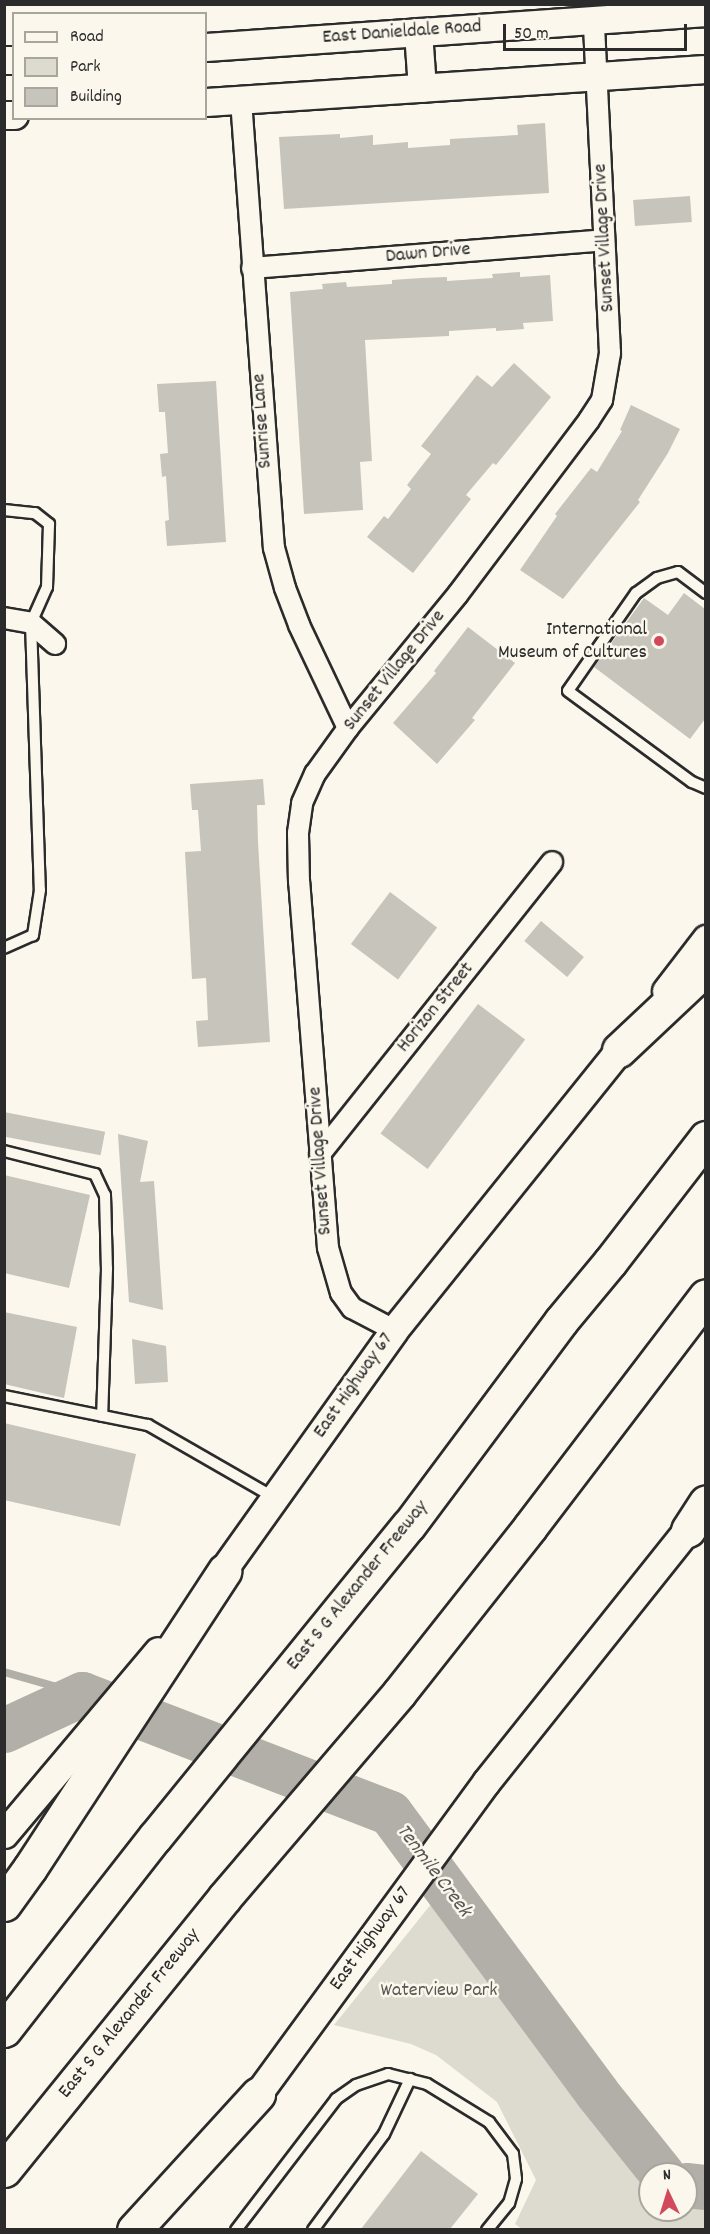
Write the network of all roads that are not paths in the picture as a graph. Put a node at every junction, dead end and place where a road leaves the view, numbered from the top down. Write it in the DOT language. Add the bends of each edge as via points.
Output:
graph roads {
  1 [pos="705,12"];
  2 [pos="594,20"];
  3 [pos="418,32"];
  4 [pos="207,46"];
  5 [pos="705,69"];
  6 [pos="597,76"];
  7 [pos="422,88"];
  8 [pos="241,100"];
  9 [pos="207,102"];
  10 [pos="604,240"];
  11 [pos="252,268"];
  12 [pos="4,510"];
  13 [pos="705,593"];
  14 [pos="4,618"];
  15 [pos="31,623"];
  16 [pos="55,644"];
  17 [pos="348,728"];
  18 [pos="705,788"];
  19 [pos="552,862"];
  20 [pos="705,939"];
  21 [pos="4,948"];
  22 [pos="705,968"];
  23 [pos="619,1050"];
  24 [pos="705,1138"];
  25 [pos="4,1151"];
  26 [pos="320,1154"];
  27 [pos="705,1296"];
  28 [pos="394,1330"];
  29 [pos="4,1396"];
  30 [pos="102,1416"];
  31 [pos="275,1498"];
  32 [pos="705,1502"];
  33 [pos="697,1519"];
  34 [pos="224,1571"];
  35 [pos="4,1834"];
  36 [pos="4,1904"];
  37 [pos="4,2030"];
  38 [pos="410,2079"];
  39 [pos="258,2094"];
  40 [pos="4,2170"];
  41 [pos="134,2229"];
  42 [pos="148,2229"];
  43 [pos="236,2229"];
  44 [pos="313,2229"];
  45 [pos="487,2229"];
  1 -- 2 [label="main road, East Danieldale Road"];
  2 -- 3 [label="main road, East Danieldale Road"];
  2 -- 6 [label="street, Sunset Village Drive"];
  3 -- 4 [label="main road, East Danieldale Road"];
  3 -- 7 [label="main road"];
  5 -- 6 [label="main road"];
  6 -- 7 [label="main road"];
  6 -- 10 [label="street, Sunset Village Drive"];
  7 -- 8 [label="main road"];
  8 -- 9 [label="main road"];
  8 -- 11 [label="street, Sunrise Lane"];
  10 -- 11 [label="street, Dawn Drive"];
  10 -- 17 [label="street, Sunset Village Drive" via="610,353 602,400 458,594"];
  11 -- 17 [label="street, Sunrise Lane" via="274,548 299,625"];
  12 -- 15 [label="lane" via="35,513 49,524 47,587"];
  13 -- 18 [label="lane" via="678,572 657,578 636,593 568,691"];
  14 -- 15 [label="street"];
  15 -- 16 [label="street"];
  15 -- 21 [label="lane" via="39,890 33,936"];
  17 -- 26 [label="street, Sunset Village Drive" via="315,774 302,803 298,832"];
  19 -- 26 [label="street, Horizon Street"];
  20 -- 23 [label="main road, East Highway 67"];
  22 -- 23 [label="highway"];
  23 -- 28 [label="main road, East Highway 67"];
  24 -- 37 [label="highway, East S G Alexander Freeway" via="561,1321 409,1525"];
  25 -- 30 [label="lane" via="95,1174 105,1195 107,1269"];
  26 -- 28 [label="street, Sunset Village Drive" via="328,1248 341,1293 352,1308"];
  27 -- 40 [label="highway, East S G Alexander Freeway" via="399,1693 224,1898"];
  28 -- 31 [label="main road, East Highway 67"];
  29 -- 30 [label="lane"];
  30 -- 31 [label="lane" via="148,1425"];
  31 -- 34 [label="main road, East Highway 67"];
  32 -- 33 [label="highway"];
  33 -- 39 [label="main road, East Highway 67" via="486,1782"];
  34 -- 35 [label="main road, East Highway 67"];
  34 -- 36 [label="highway"];
  38 -- 43 [label="lane" via="388,2074 356,2085 336,2099"];
  38 -- 44 [label="lane" via="384,2134"];
  38 -- 45 [label="lane" via="427,2084 489,2122 513,2154 516,2179 509,2203"];
  39 -- 41 [label="highway"];
  39 -- 42 [label="main road, East Highway 67"];
}
